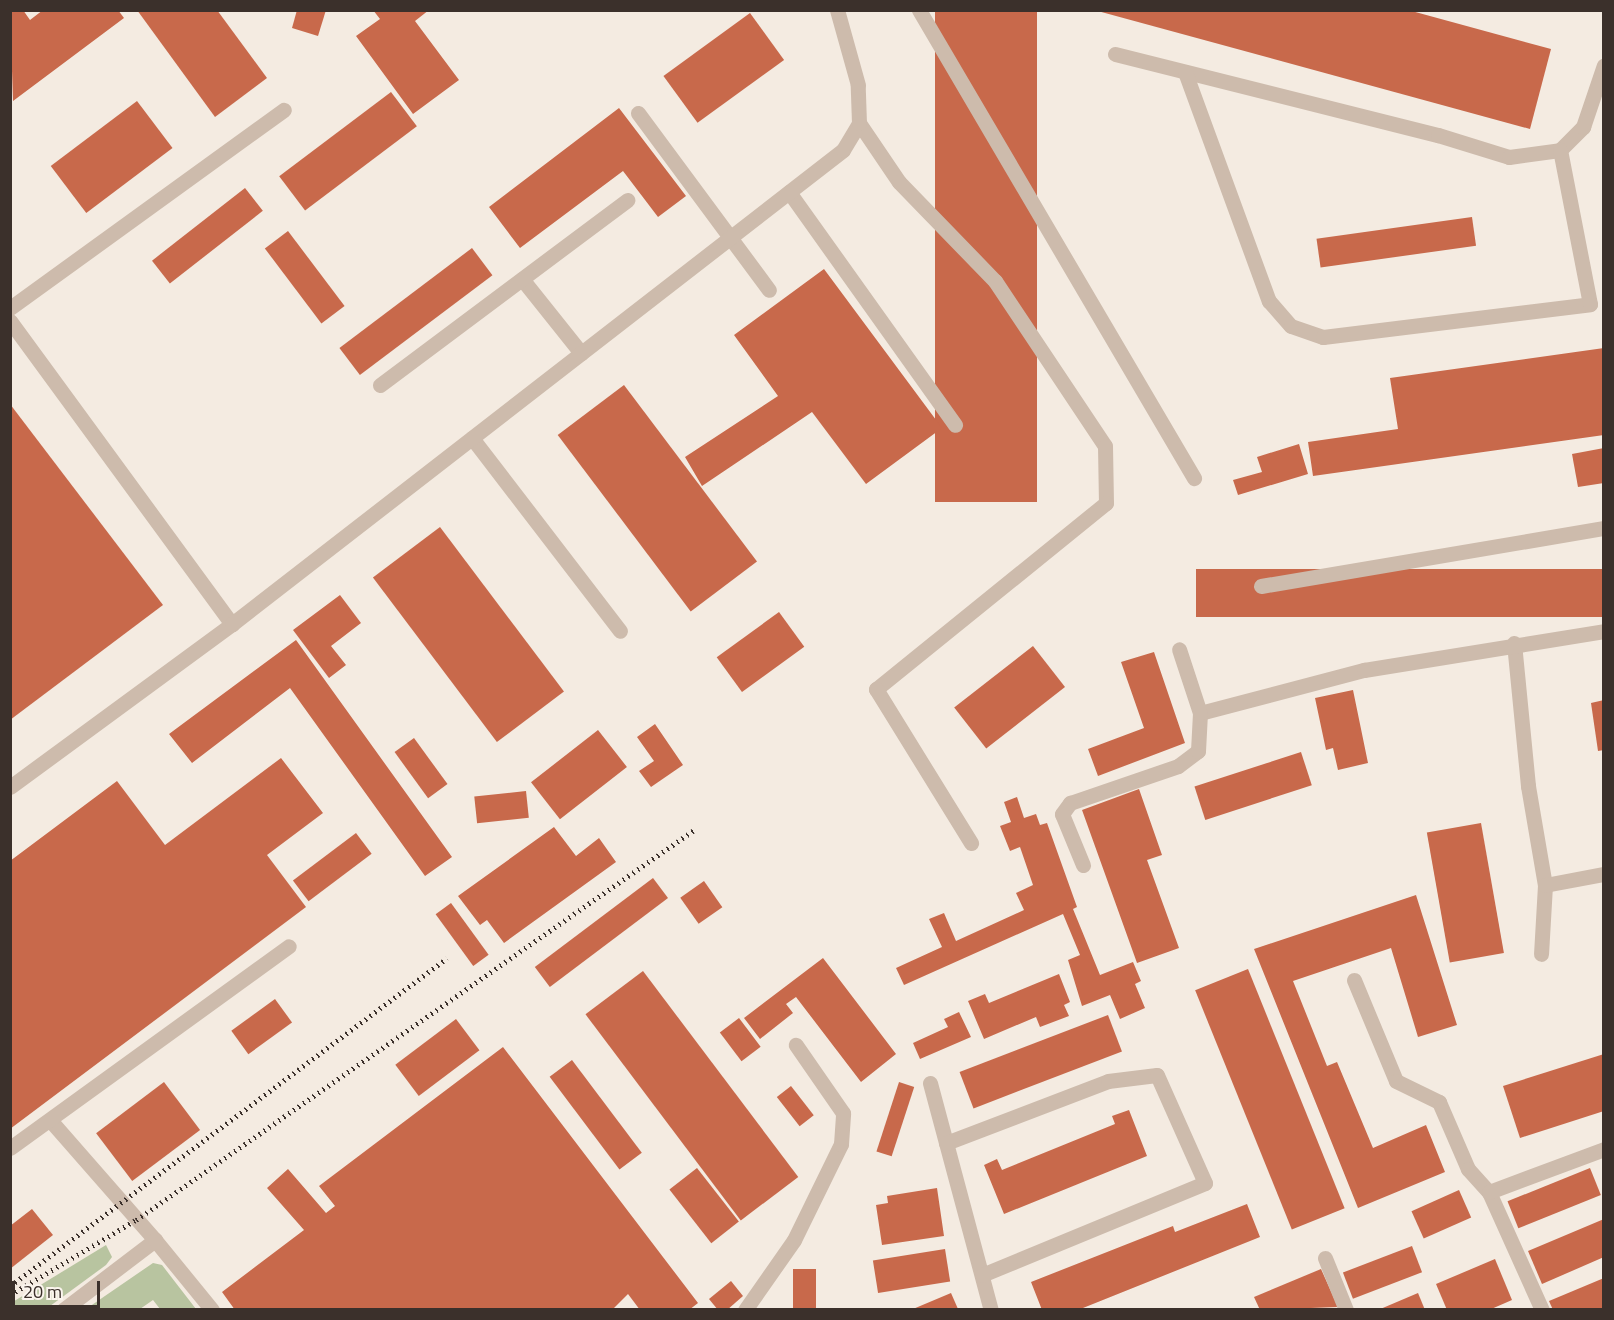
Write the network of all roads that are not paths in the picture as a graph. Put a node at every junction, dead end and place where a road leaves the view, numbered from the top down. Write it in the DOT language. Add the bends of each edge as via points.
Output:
graph roads {
  1 [pos="837,10"];
  2 [pos="919,10"];
  3 [pos="1114,54"];
  4 [pos="1604,65"];
  5 [pos="1185,72"];
  6 [pos="284,110"];
  7 [pos="638,113"];
  8 [pos="859,123"];
  9 [pos="1560,150"];
  10 [pos="789,192"];
  11 [pos="627,200"];
  12 [pos="730,237"];
  13 [pos="522,279"];
  14 [pos="770,290"];
  15 [pos="10,308"];
  16 [pos="10,321"];
  17 [pos="581,353"];
  18 [pos="380,385"];
  19 [pos="955,425"];
  20 [pos="472,438"];
  21 [pos="1194,478"];
  22 [pos="1604,528"];
  23 [pos="1261,586"];
  24 [pos="232,624"];
  25 [pos="620,631"];
  26 [pos="1604,631"];
  27 [pos="1514,643"];
  28 [pos="1179,649"];
  29 [pos="1200,712"];
  30 [pos="10,787"];
  31 [pos="971,843"];
  32 [pos="1083,865"];
  33 [pos="1604,874"];
  34 [pos="1545,885"];
  35 [pos="289,946"];
  36 [pos="1541,954"];
  37 [pos="1354,980"];
  38 [pos="796,1045"];
  39 [pos="930,1083"];
  40 [pos="50,1120"];
  41 [pos="946,1143"];
  42 [pos="10,1148"];
  43 [pos="1603,1151"];
  44 [pos="1489,1192"];
  45 [pos="155,1240"];
  46 [pos="1325,1258"];
  47 [pos="982,1275"];
  48 [pos="63,1310"];
  49 [pos="212,1310"];
  50 [pos="745,1310"];
  51 [pos="992,1310"];
  52 [pos="1346,1310"];
  53 [pos="1542,1310"];
  1 -- 8 [label="street" via="858,85"];
  2 -- 21 [label="street"];
  3 -- 5 [label="street"];
  4 -- 9 [label="street" via="1583,127"];
  5 -- 9 [label="street" via="1438,135 1509,157"];
  5 -- 9 [label="street" via="1269,301 1291,327 1323,337 1590,304"];
  6 -- 15 [label="street"];
  7 -- 12 [label="street"];
  8 -- 10 [label="street" via="843,150"];
  8 -- 31 [label="street" via="898,182 995,281 1105,446 1106,503 876,689"];
  10 -- 12 [label="street"];
  10 -- 19 [label="street"];
  11 -- 13 [label="street"];
  12 -- 14 [label="street"];
  12 -- 17 [label="street"];
  13 -- 17 [label="street"];
  13 -- 18 [label="street"];
  16 -- 24 [label="street"];
  17 -- 20 [label="street"];
  20 -- 24 [label="street"];
  20 -- 25 [label="street"];
  22 -- 23 [label="street"];
  24 -- 30 [label="street"];
  26 -- 27 [label="street"];
  27 -- 29 [label="street" via="1364,670"];
  27 -- 34 [label="street" via="1528,786"];
  28 -- 29 [label="street"];
  29 -- 32 [label="street" via="1198,751 1178,766 1070,803 1062,814"];
  33 -- 34 [label="street"];
  34 -- 36 [label="street"];
  35 -- 40 [label="street"];
  37 -- 44 [label="street" via="1396,1081 1439,1102 1468,1169"];
  38 -- 50 [label="street" via="843,1113 841,1144 794,1240"];
  39 -- 41 [label="street"];
  40 -- 42 [label="street"];
  40 -- 45 [label="street"];
  41 -- 47 [label="street"];
  41 -- 47 [label="street" via="1108,1081 1157,1075 1205,1183"];
  43 -- 44 [label="street"];
  44 -- 53 [label="street"];
  45 -- 48 [label="street"];
  45 -- 49 [label="street"];
  46 -- 52 [label="street"];
  47 -- 51 [label="street"];
}
